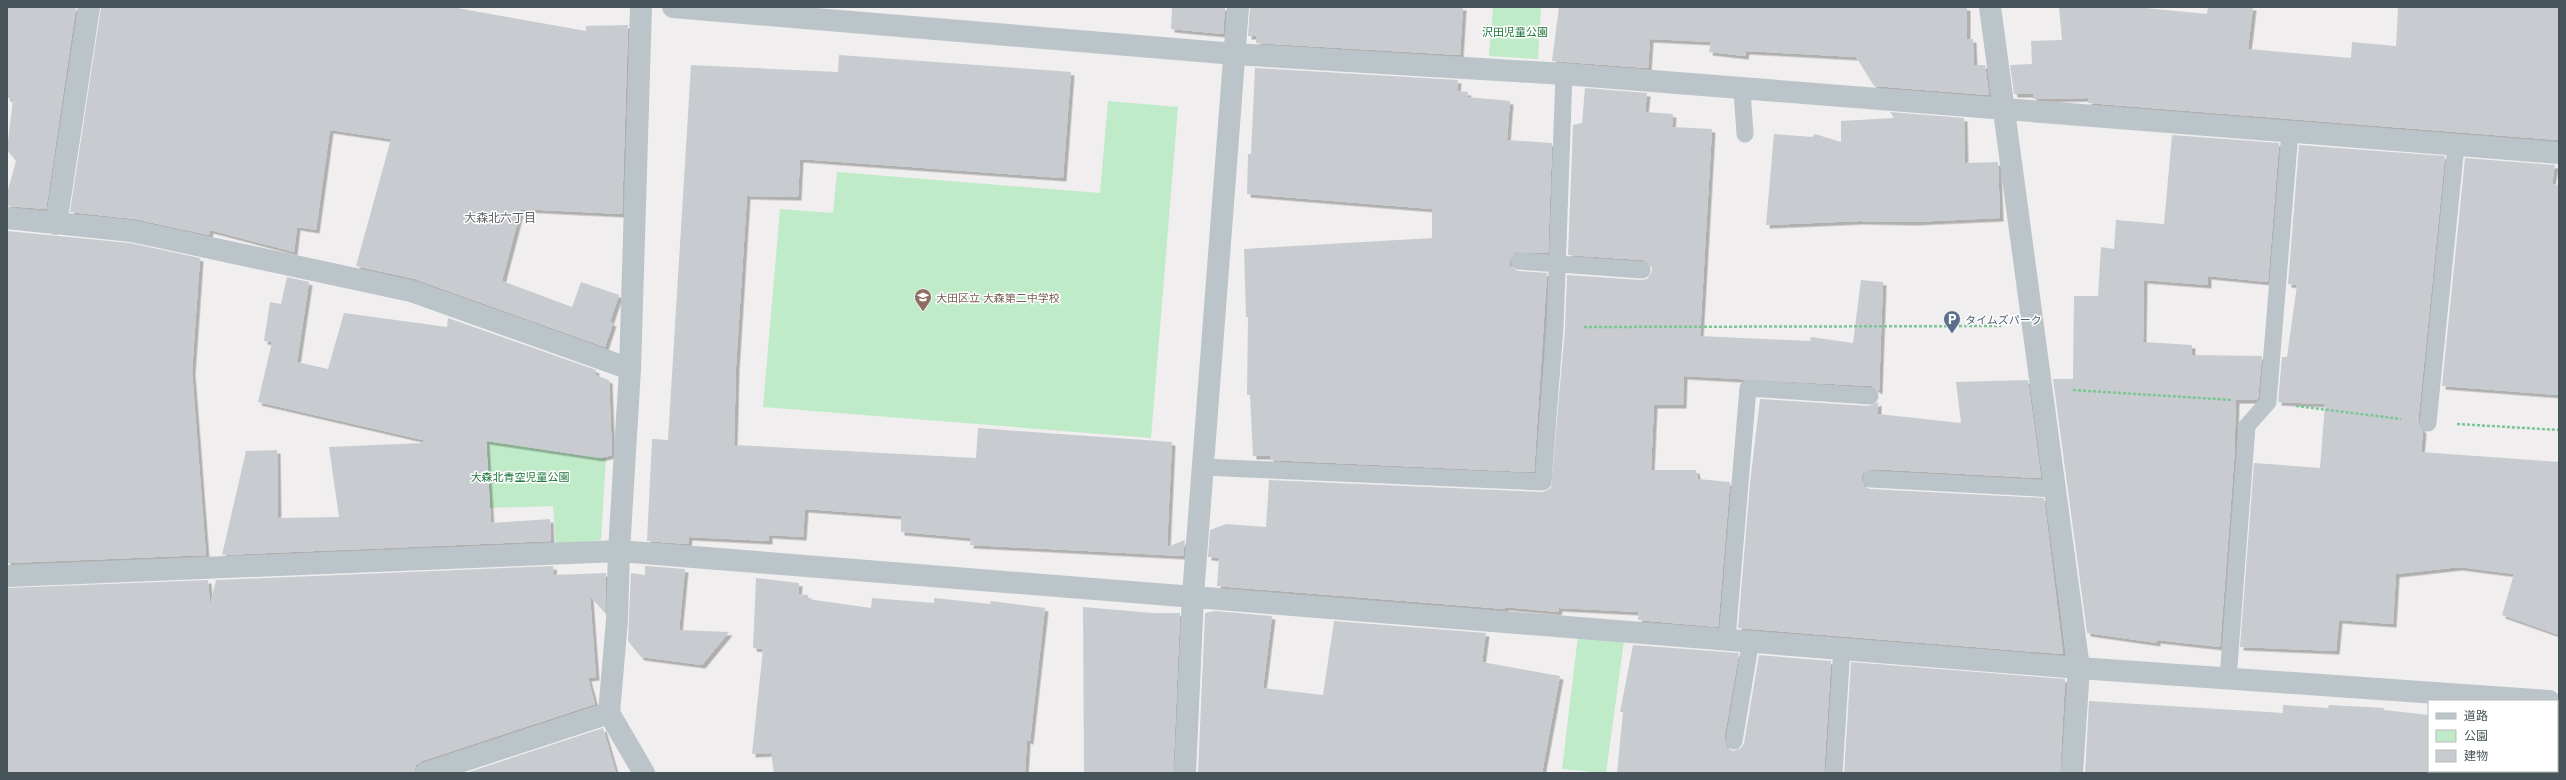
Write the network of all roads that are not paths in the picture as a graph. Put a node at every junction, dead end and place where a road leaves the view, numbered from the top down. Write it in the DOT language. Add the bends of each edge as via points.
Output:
graph roads {
  1 [pos="89,7"];
  2 [pos="641,7"];
  3 [pos="673,7"];
  4 [pos="1238,7"];
  5 [pos="1990,7"];
  6 [pos="1235,54"];
  7 [pos="1564,74"];
  8 [pos="1742,90"];
  9 [pos="2005,109"];
  10 [pos="2290,132"];
  11 [pos="1745,134"];
  12 [pos="2456,145"];
  13 [pos="2559,153"];
  14 [pos="7,218"];
  15 [pos="56,224"];
  16 [pos="1519,261"];
  17 [pos="1557,265"];
  18 [pos="1642,270"];
  19 [pos="630,370"];
  20 [pos="1870,396"];
  21 [pos="2428,423"];
  22 [pos="1202,467"];
  23 [pos="1872,479"];
  24 [pos="2055,489"];
  25 [pos="619,550"];
  26 [pos="7,576"];
  27 [pos="1193,595"];
  28 [pos="1727,639"];
  29 [pos="1751,640"];
  30 [pos="1842,648"];
  31 [pos="2079,668"];
  32 [pos="2228,679"];
  33 [pos="2534,700"];
  34 [pos="609,713"];
  35 [pos="1734,741"];
  36 [pos="426,773"];
  37 [pos="644,773"];
  38 [pos="1185,773"];
  39 [pos="1834,773"];
  40 [pos="2072,773"];
  1 -- 15 [label="street"];
  2 -- 19 [label="street"];
  3 -- 6 [label="street"];
  4 -- 6 [label="street"];
  5 -- 9 [label="street"];
  6 -- 7 [label="street"];
  6 -- 22 [label="street"];
  7 -- 8 [label="street"];
  7 -- 17 [label="lane"];
  8 -- 9 [label="street"];
  8 -- 11 [label="lane"];
  9 -- 10 [label="street"];
  9 -- 24 [label="street" via="2019,265 2034,326"];
  10 -- 12 [label="street"];
  10 -- 32 [label="lane" via="2268,402 2247,426"];
  12 -- 13 [label="street"];
  12 -- 21 [label="lane"];
  14 -- 15 [label="street"];
  15 -- 19 [label="street" via="132,231 411,291"];
  16 -- 17 [label="lane"];
  17 -- 18 [label="lane"];
  17 -- 22 [label="lane" via="1543,482"];
  19 -- 25 [label="street"];
  20 -- 28 [label="lane" via="1748,388"];
  22 -- 27 [label="street"];
  23 -- 24 [label="lane"];
  24 -- 31 [label="street"];
  25 -- 26 [label="street"];
  25 -- 27 [label="street"];
  25 -- 34 [label="street" via="617,620"];
  27 -- 28 [label="street"];
  27 -- 38 [label="street"];
  28 -- 29 [label="street"];
  29 -- 30 [label="street"];
  29 -- 35 [label="lane"];
  30 -- 31 [label="street"];
  30 -- 39 [label="lane"];
  31 -- 32 [label="street"];
  31 -- 40 [label="street"];
  32 -- 33 [label="street"];
  34 -- 36 [label="street"];
  34 -- 37 [label="street"];
}
